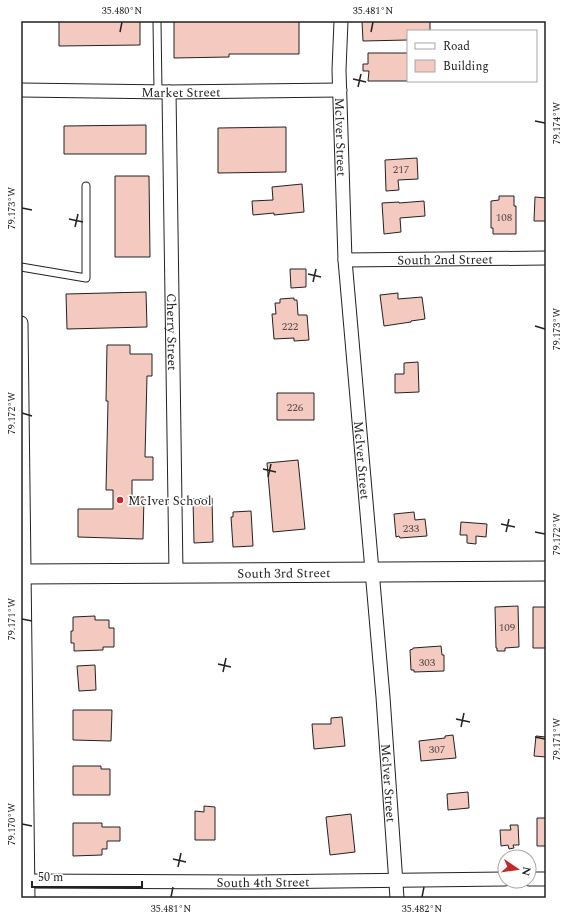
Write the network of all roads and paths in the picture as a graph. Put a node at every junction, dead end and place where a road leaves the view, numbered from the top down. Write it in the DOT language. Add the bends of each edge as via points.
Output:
graph roads {
  1 [pos="157,21"];
  2 [pos="340,21"];
  3 [pos="21,90"];
  4 [pos="340,90"];
  5 [pos="163,92"];
  6 [pos="86,186"];
  7 [pos="546,258"];
  8 [pos="345,260"];
  9 [pos="21,267"];
  10 [pos="21,323"];
  11 [pos="546,571"];
  12 [pos="372,572"];
  13 [pos="176,573"];
  14 [pos="23,574"];
  15 [pos="396,880"];
  16 [pos="497,880"];
  17 [pos="24,881"];
  18 [pos="28,898"];
  19 [pos="397,898"];
  1 -- 5 [label="lane"];
  2 -- 4 [label="street, McIver Street"];
  3 -- 5 [label="street, Market Street"];
  4 -- 5 [label="street, Market Street"];
  4 -- 8 [label="street, McIver Street"];
  5 -- 13 [label="street, Cherry Street"];
  6 -- 9 [label="lane" via="86,278"];
  7 -- 8 [label="street, South 2nd Street"];
  8 -- 12 [label="street, McIver Street"];
  10 -- 14 [label="street"];
  11 -- 12 [label="street, South 3rd Street"];
  12 -- 13 [label="street, South 3rd Street"];
  12 -- 15 [label="street, McIver Street"];
  13 -- 14 [label="street, South 3rd Street"];
  14 -- 17 [label="street"];
  15 -- 16 [label="street, South 4th Street"];
  15 -- 17 [label="street, South 4th Street" via="169,883"];
  15 -- 19 [label="street, McIver Street"];
  17 -- 18 [label="street"];
}
